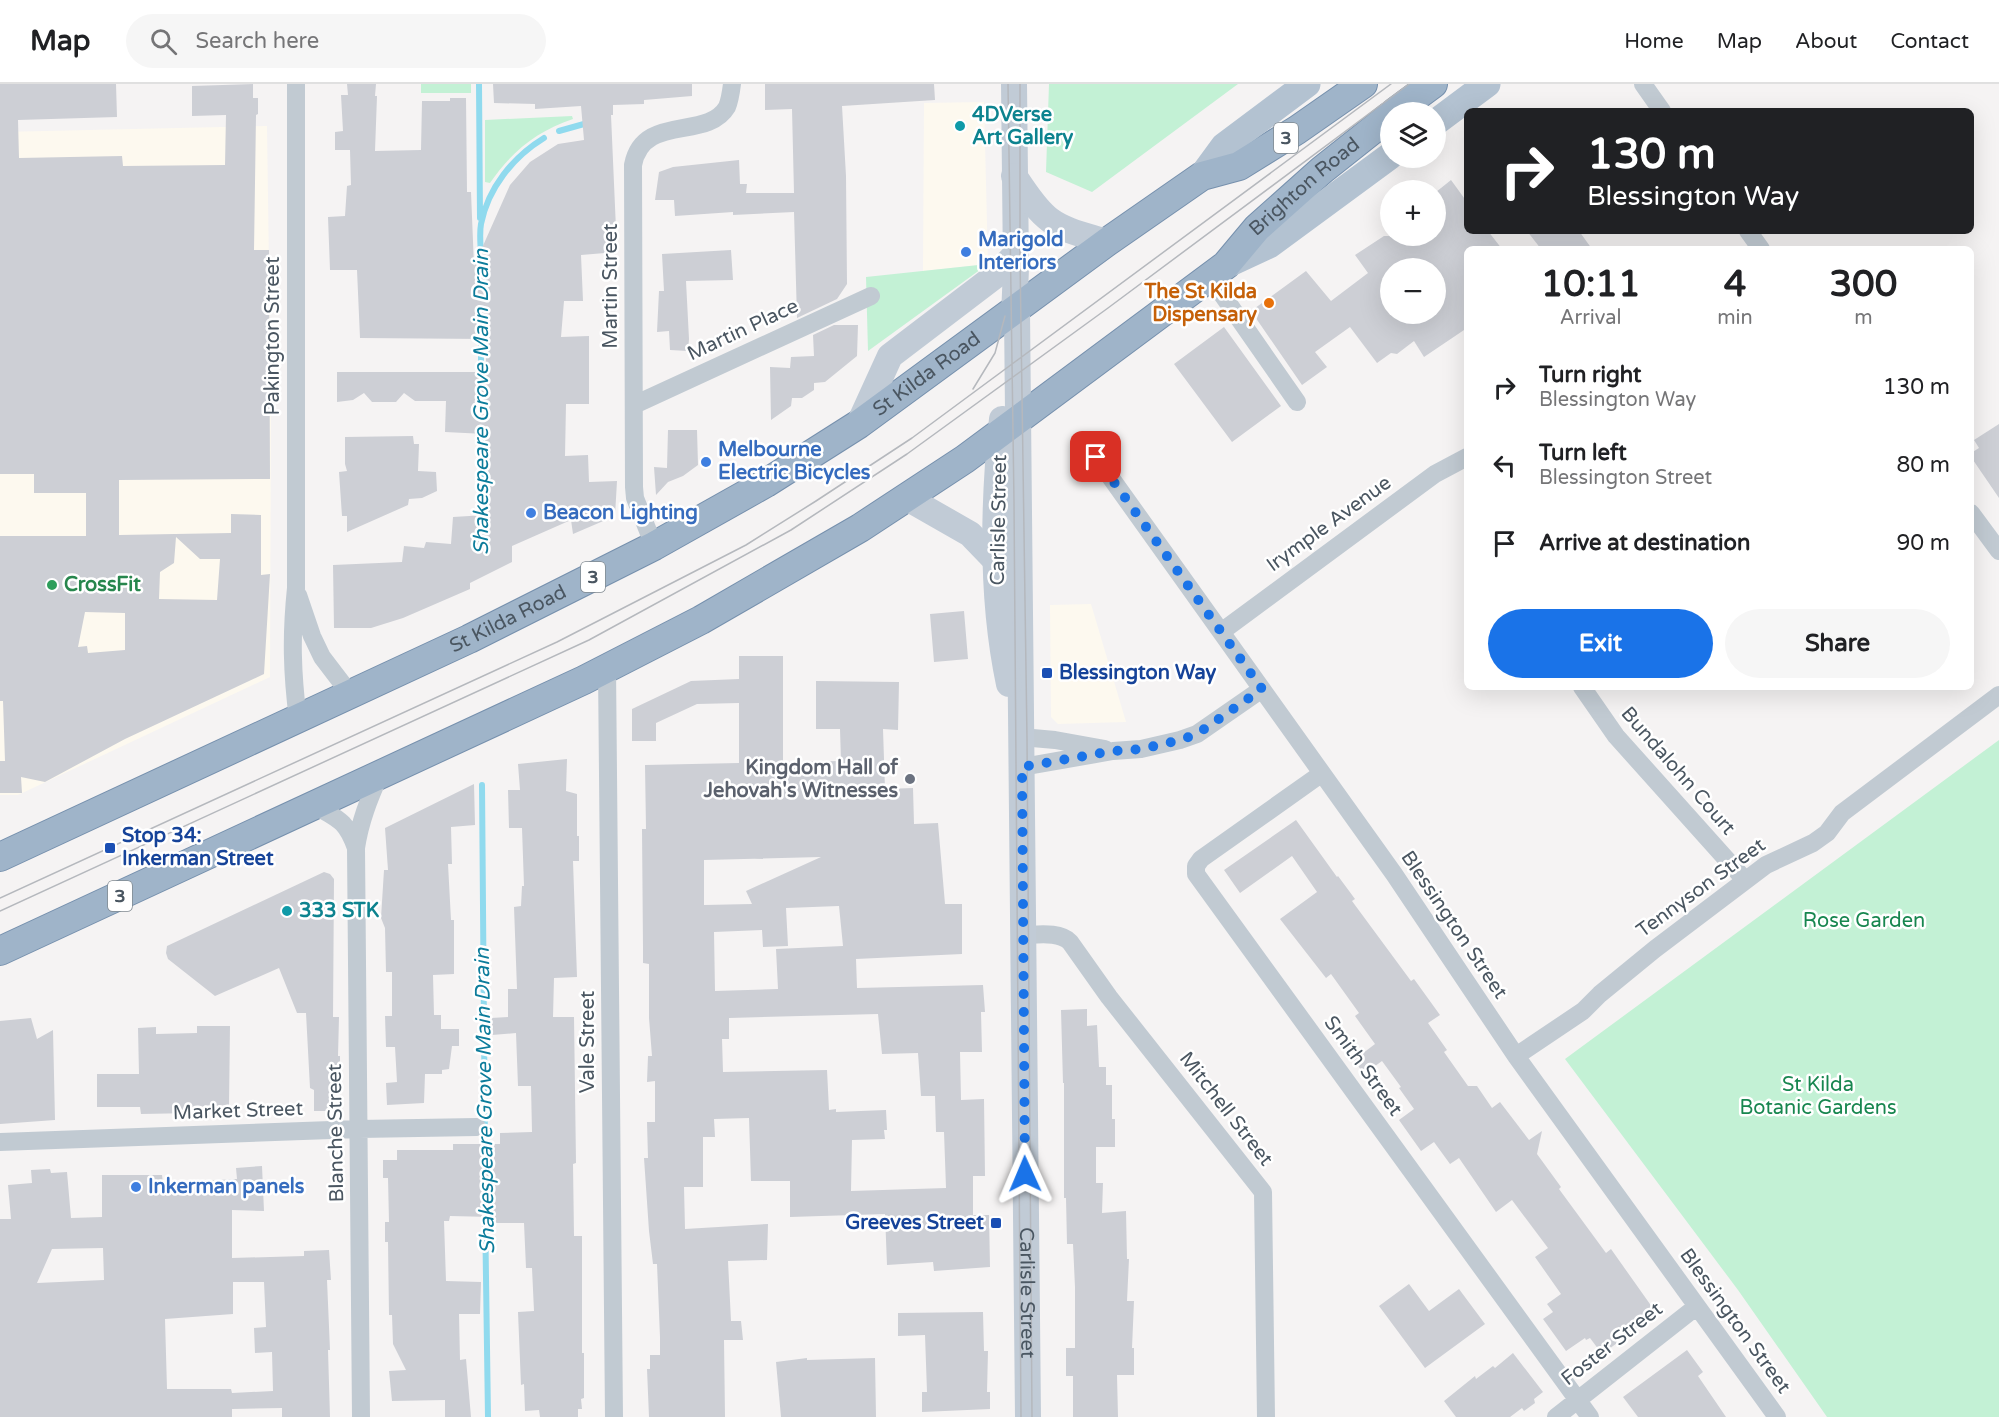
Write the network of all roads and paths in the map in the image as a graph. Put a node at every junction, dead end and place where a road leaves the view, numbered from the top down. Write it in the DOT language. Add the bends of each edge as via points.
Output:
graph roads {
  1 [pos="296,84"];
  2 [pos="732,84"];
  3 [pos="1014,84"];
  4 [pos="1307,84"];
  5 [pos="1363,84"];
  6 [pos="1433,84"];
  7 [pos="1487,84"];
  8 [pos="1643,84"];
  9 [pos="1328,94"];
  10 [pos="1409,102"];
  11 [pos="1660,108"];
  12 [pos="1446,115"];
  13 [pos="1380,124"];
  14 [pos="1380,160"];
  15 [pos="1380,164"];
  16 [pos="1322,170"];
  17 [pos="1014,176"];
  18 [pos="1202,176"];
  19 [pos="1107,242"];
  20 [pos="1015,255"];
  21 [pos="1218,271"];
  22 [pos="871,296"];
  23 [pos="1015,307"];
  24 [pos="1297,402"];
  25 [pos="634,405"];
  26 [pos="859,424"];
  27 [pos="1009,426"];
  28 [pos="1096,457"];
  29 [pos="1464,459"];
  30 [pos="907,498"];
  31 [pos="1974,517"];
  32 [pos="654,546"];
  33 [pos="1999,551"];
  34 [pos="997,562"];
  35 [pos="296,588"];
  36 [pos="1221,632"];
  37 [pos="608,667"];
  38 [pos="1262,689"];
  39 [pos="1584,690"];
  40 [pos="351,695"];
  41 [pos="1999,695"];
  42 [pos="298,720"];
  43 [pos="1021,737"];
  44 [pos="1113,751"];
  45 [pos="1022,767"];
  46 [pos="380,774"];
  47 [pos="1321,774"];
  48 [pos="314,804"];
  49 [pos="356,848"];
  50 [pos="0,857"];
  51 [pos="1745,880"];
  52 [pos="1022,935"];
  53 [pos="0,951"];
  54 [pos="1516,1056"];
  55 [pos="477,1127"];
  56 [pos="359,1129"];
  57 [pos="0,1142"];
  58 [pos="1696,1307"];
  59 [pos="1578,1400"];
  60 [pos="361,1417"];
  61 [pos="614,1417"];
  62 [pos="1028,1417"];
  63 [pos="1266,1417"];
  64 [pos="1556,1417"];
  65 [pos="1590,1417"];
  66 [pos="1777,1417"];
  1 -- 35 [label="street, Pakington Street"];
  2 -- 25 [label="street, Martin Street" via="727,106 720,116 660,134 641,144 635,154"];
  3 -- 17 [label="main road, Carlisle Street"];
  4 -- 18 [label="main road" via="1224,146"];
  5 -- 9 [label="highway, 3"];
  6 -- 10 [label="highway"];
  7 -- 12 [label="main road"];
  8 -- 11 [label="street"];
  9 -- 18 [label="highway, 3" via="1271,148 1239,166"];
  13 -- 16 [label="highway, Brighton Road / 3"];
  14 -- 16 [label="main road"];
  15 -- 21 [label="main road, Brighton Road" via="1269,245"];
  16 -- 21 [label="highway, Brighton Road / 3" via="1257,228"];
  17 -- 19 [label="main road" via="1051,221"];
  17 -- 20 [label="main road, Carlisle Street"];
  18 -- 19 [label="highway, 3"];
  19 -- 23 [label="highway, 3"];
  20 -- 23 [label="main road, Carlisle Street"];
  20 -- 26 [label="main road" via="995,276 890,356"];
  21 -- 24 [label="street"];
  21 -- 27 [label="highway, Brighton Road / 3"];
  22 -- 25 [label="street, Martin Place"];
  23 -- 26 [label="highway, St Kilda Road / 3"];
  23 -- 27 [label="main road, Carlisle Street"];
  25 -- 32 [label="street, Martin Street" via="635,498"];
  26 -- 32 [label="highway, St Kilda Road / 3" via="766,483"];
  27 -- 30 [label="highway, 3"];
  27 -- 34 [label="main road, Carlisle Street" via="996,479"];
  27 -- 43 [label="main road, Carlisle Street"];
  28 -- 36 [label="street, Blessington Street"];
  29 -- 36 [label="street, Irymple Avenue" via="1435,474"];
  30 -- 34 [label="main road" via="970,534"];
  30 -- 37 [label="highway, 3" via="700,620"];
  31 -- 33 [label="street"];
  32 -- 40 [label="highway, St Kilda Road / 3"];
  34 -- 43 [label="main road, Carlisle Street" via="1002,648"];
  35 -- 40 [label="street, Pakington Street" via="322,657"];
  35 -- 42 [label="street, Pakington Street" via="292,667"];
  36 -- 38 [label="street, Blessington Street"];
  37 -- 46 [label="highway, 3"];
  37 -- 61 [label="street, Vale Street"];
  38 -- 44 [label="street" via="1197,734 1142,749"];
  38 -- 47 [label="street, Blessington Street"];
  39 -- 51 [label="street, Bundalohn Court" via="1616,736"];
  40 -- 42 [label="highway, St Kilda Road / 3"];
  41 -- 51 [label="street, Tennyson Street" via="1842,813 1827,833 1777,858"];
  42 -- 50 [label="highway, St Kilda Road / 3"];
  43 -- 44 [label="street"];
  43 -- 45 [label="main road, Carlisle Street"];
  44 -- 45 [label="street"];
  45 -- 52 [label="main road, Carlisle Street"];
  46 -- 48 [label="highway, 3"];
  46 -- 49 [label="street, Blanche Street" via="360,822"];
  47 -- 54 [label="street, Blessington Street" via="1394,874"];
  47 -- 59 [label="street, Smith Street" via="1201,859 1196,874"];
  48 -- 49 [label="street, Blanche Street" via="343,822"];
  48 -- 53 [label="highway, 3"];
  49 -- 56 [label="street, Blanche Street"];
  51 -- 54 [label="street, Tennyson Street" via="1600,993 1583,1011"];
  52 -- 62 [label="main road, Carlisle Street"];
  52 -- 63 [label="street, Mitchell Street" via="1059,935 1070,942 1263,1192"];
  54 -- 58 [label="street, Blessington Street"];
  55 -- 56 [label="street, Market Street"];
  56 -- 57 [label="street, Market Street"];
  56 -- 60 [label="street, Blanche Street"];
  58 -- 59 [label="street, Foster Street"];
  58 -- 66 [label="street, Blessington Street"];
  59 -- 64 [label="street, Foster Street"];
  59 -- 65 [label="street, Smith Street"];
}
